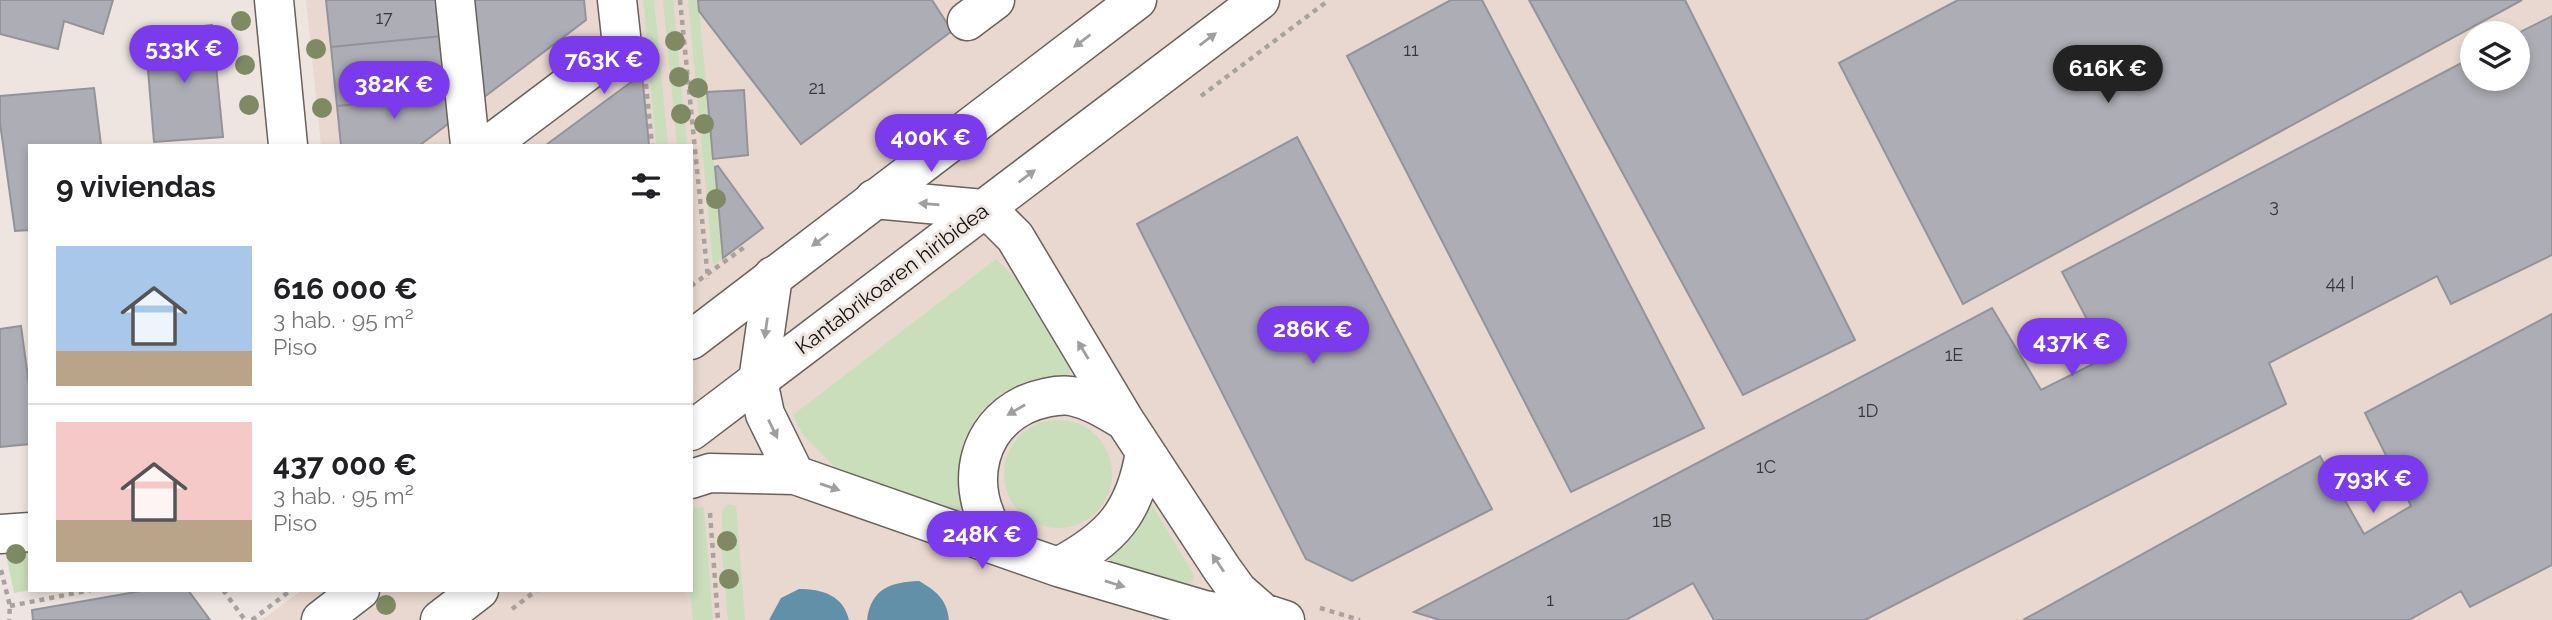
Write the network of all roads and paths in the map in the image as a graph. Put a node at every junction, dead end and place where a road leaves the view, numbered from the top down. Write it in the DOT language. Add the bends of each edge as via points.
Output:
graph roads {
  1 [pos="274,0"];
  2 [pos="455,0"];
  3 [pos="617,0"];
  4 [pos="1137,0"];
  5 [pos="1260,0"];
  6 [pos="1329,0"];
  7 [pos="644,66"];
  8 [pos="1198,98"];
  9 [pos="288,144"];
  10 [pos="470,144"];
  11 [pos="490,144"];
  12 [pos="652,144"];
  13 [pos="874,199"];
  14 [pos="983,209"];
  15 [pos="773,276"];
  16 [pos="693,338"];
  17 [pos="758,381"];
  18 [pos="693,430"];
  19 [pos="1135,437"];
  20 [pos="795,475"];
  21 [pos="693,478"];
  22 [pos="28,532"];
  23 [pos="0,534"];
  24 [pos="1009,550"];
  25 [pos="0,565"];
  26 [pos="1058,567"];
  27 [pos="81,592"];
  28 [pos="224,592"];
  29 [pos="288,592"];
  30 [pos="357,592"];
  31 [pos="529,592"];
  32 [pos="493,601"];
  33 [pos="10,606"];
  34 [pos="1286,613"];
  35 [pos="9,620"];
  36 [pos="245,620"];
  37 [pos="252,620"];
  38 [pos="321,620"];
  39 [pos="440,620"];
  40 [pos="1360,620"];
  1 -- 9 [label="street"];
  2 -- 10 [label="street"];
  3 -- 11 [label="street" via="622,46"];
  4 -- 13 [label="street, one-way"];
  14 -- 5 [label="street, Kantabrikoaren hiribidea, one-way"];
  6 -- 8 [label="path"];
  7 -- 12 [label="path"];
  14 -- 13 [label="street, one-way"];
  13 -- 15 [label="street, one-way"];
  14 -- 17 [label="street, Kantabrikoaren hiribidea"];
  19 -- 14 [label="street, one-way" via="1015,237"];
  15 -- 16 [label="street"];
  15 -- 17 [label="street, one-way"];
  17 -- 18 [label="street, Kantabrikoaren hiribidea"];
  17 -- 20 [label="street, one-way" via="765,414"];
  19 -- 24 [label="street, one-way" via="1096,404 1070,396 1036,400 1000,421 980,456 978,488 991,528"];
  19 -- 26 [label="street" via="1140,482 1111,532"];
  34 -- 19 [label="street, one-way" via="1237,591"];
  20 -- 21 [label="street" via="710,473"];
  20 -- 24 [label="street, one-way"];
  22 -- 23 [label="street"];
  24 -- 26 [label="street"];
  25 -- 33 [label="path"];
  26 -- 34 [label="street, one-way" via="1204,610 1231,615"];
  27 -- 33 [label="path"];
  28 -- 36 [label="path"];
  29 -- 37 [label="path"];
  30 -- 38 [label="street"];
  31 -- 32 [label="path"];
  32 -- 39 [label="street"];
  33 -- 35 [label="path"];
  34 -- 40 [label="path"];
}
